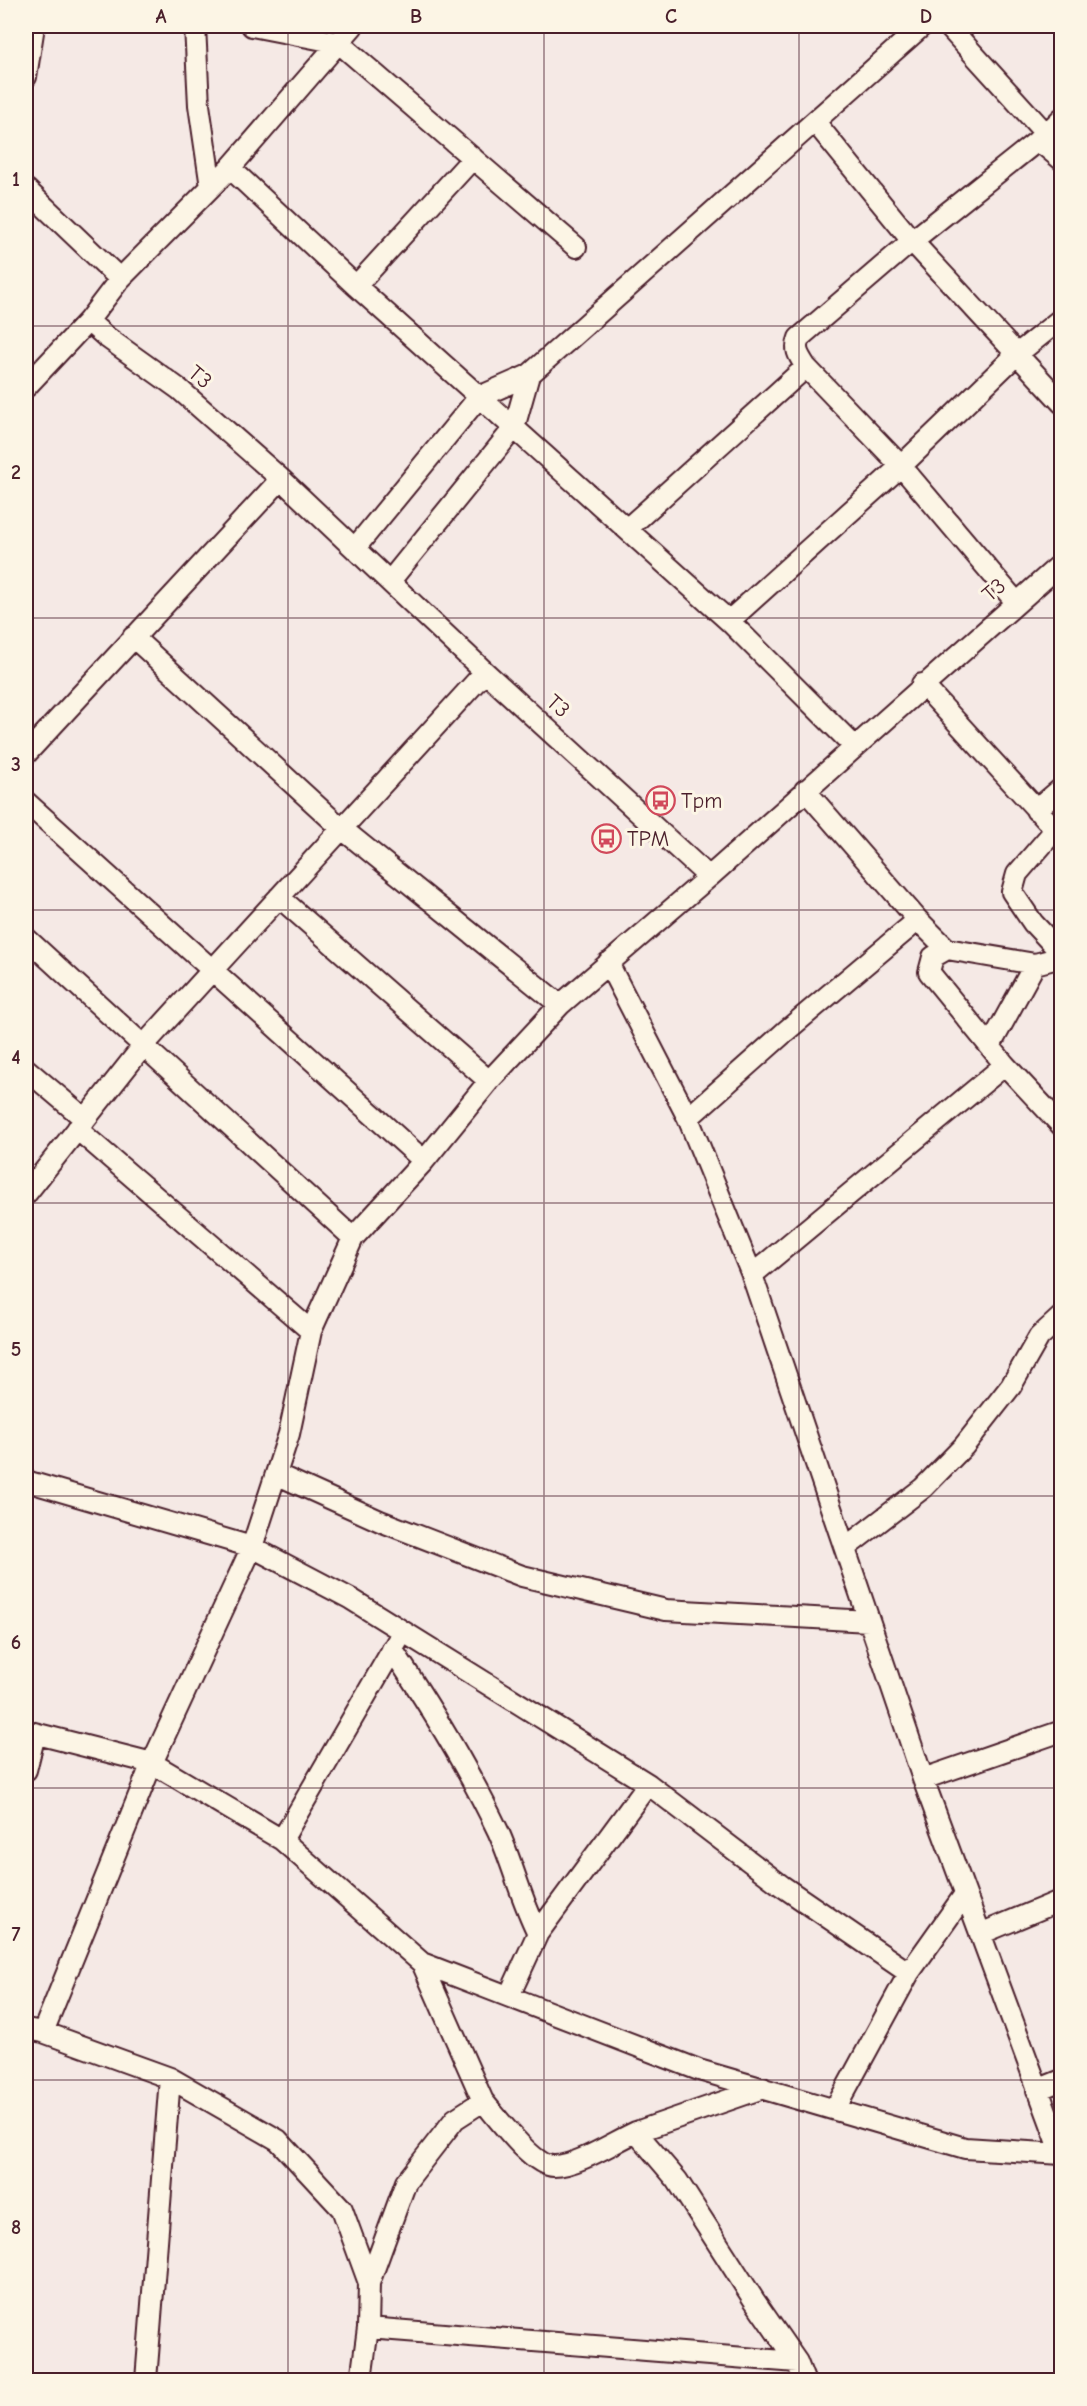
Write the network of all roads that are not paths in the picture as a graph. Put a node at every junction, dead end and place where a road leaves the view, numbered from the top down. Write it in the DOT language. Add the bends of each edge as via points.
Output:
graph roads {
  1 [pos="34,26"];
  2 [pos="195,26"];
  3 [pos="252,26"];
  4 [pos="353,26"];
  5 [pos="922,26"];
  6 [pos="948,26"];
  7 [pos="339,43"];
  8 [pos="26,77"];
  9 [pos="1062,118"];
  10 [pos="815,122"];
  11 [pos="1042,136"];
  12 [pos="473,158"];
  13 [pos="1062,160"];
  14 [pos="230,168"];
  15 [pos="211,187"];
  16 [pos="26,189"];
  17 [pos="912,241"];
  18 [pos="576,247"];
  19 [pos="120,279"];
  20 [pos="357,286"];
  21 [pos="1062,318"];
  22 [pos="88,321"];
  23 [pos="1016,355"];
  24 [pos="806,367"];
  25 [pos="529,375"];
  26 [pos="26,384"];
  27 [pos="479,397"];
  28 [pos="1062,403"];
  29 [pos="514,428"];
  30 [pos="901,466"];
  31 [pos="281,479"];
  32 [pos="628,528"];
  33 [pos="355,548"];
  34 [pos="1059,571"];
  35 [pos="390,581"];
  36 [pos="1016,602"];
  37 [pos="729,621"];
  38 [pos="133,637"];
  39 [pos="485,672"];
  40 [pos="922,684"];
  41 [pos="854,746"];
  42 [pos="26,754"];
  43 [pos="1062,788"];
  44 [pos="805,790"];
  45 [pos="26,802"];
  46 [pos="1036,810"];
  47 [pos="341,828"];
  48 [pos="1058,834"];
  49 [pos="709,877"];
  50 [pos="279,897"];
  51 [pos="918,920"];
  52 [pos="26,938"];
  53 [pos="946,949"];
  54 [pos="1062,956"];
  55 [pos="608,963"];
  56 [pos="1035,964"];
  57 [pos="213,970"];
  58 [pos="560,1005"];
  59 [pos="144,1045"];
  60 [pos="990,1046"];
  61 [pos="1005,1065"];
  62 [pos="26,1069"];
  63 [pos="489,1081"];
  64 [pos="688,1118"];
  65 [pos="81,1124"];
  66 [pos="1062,1126"];
  67 [pos="424,1161"];
  68 [pos="29,1182"];
  69 [pos="354,1238"];
  70 [pos="752,1275"];
  71 [pos="1062,1316"];
  72 [pos="311,1332"];
  73 [pos="276,1474"];
  74 [pos="26,1481"];
  75 [pos="252,1547"];
  76 [pos="845,1548"];
  77 [pos="869,1621"];
  78 [pos="403,1631"];
  79 [pos="392,1649"];
  80 [pos="1062,1731"];
  81 [pos="30,1732"];
  82 [pos="152,1763"];
  83 [pos="26,1770"];
  84 [pos="923,1779"];
  85 [pos="648,1784"];
  86 [pos="282,1840"];
  87 [pos="965,1894"];
  88 [pos="1062,1900"];
  89 [pos="538,1933"];
  90 [pos="980,1934"];
  91 [pos="422,1963"];
  92 [pos="909,1973"];
  93 [pos="509,1996"];
  94 [pos="34,2031"];
  95 [pos="170,2078"];
  96 [pos="1062,2080"];
  97 [pos="763,2088"];
  98 [pos="1037,2090"];
  99 [pos="483,2101"];
  100 [pos="836,2109"];
  101 [pos="636,2132"];
  102 [pos="1062,2154"];
  103 [pos="369,2283"];
  104 [pos="368,2328"];
  105 [pos="801,2371"];
  106 [pos="146,2380"];
  107 [pos="361,2380"];
  1 -- 8 [label="street"];
  2 -- 15 [label="street"];
  3 -- 7 [label="street"];
  4 -- 7 [label="street"];
  5 -- 10 [label="street"];
  6 -- 11 [label="street"];
  7 -- 12 [label="street"];
  7 -- 14 [label="street"];
  9 -- 11 [label="street"];
  10 -- 17 [label="street"];
  10 -- 25 [label="street"];
  11 -- 13 [label="street"];
  11 -- 17 [label="street"];
  12 -- 18 [label="street"];
  12 -- 20 [label="street"];
  14 -- 15 [label="street"];
  14 -- 20 [label="street"];
  15 -- 19 [label="street"];
  16 -- 19 [label="street"];
  17 -- 23 [label="street"];
  17 -- 24 [label="street" via="800,338 796,346"];
  19 -- 22 [label="street"];
  20 -- 27 [label="street"];
  21 -- 23 [label="street"];
  22 -- 26 [label="street"];
  22 -- 31 [label="street, T3" via="179,389"];
  23 -- 28 [label="street"];
  23 -- 30 [label="street"];
  24 -- 30 [label="street"];
  24 -- 32 [label="street"];
  25 -- 27 [label="street"];
  25 -- 29 [label="street"];
  27 -- 29 [label="street"];
  27 -- 33 [label="street"];
  29 -- 32 [label="street"];
  29 -- 35 [label="street"];
  30 -- 36 [label="street"];
  30 -- 37 [label="street"];
  31 -- 33 [label="street, T3"];
  31 -- 38 [label="street"];
  32 -- 37 [label="street"];
  33 -- 35 [label="street, T3"];
  34 -- 36 [label="street, T3"];
  35 -- 39 [label="street, T3"];
  36 -- 40 [label="street, T3"];
  37 -- 41 [label="street"];
  38 -- 42 [label="street"];
  38 -- 47 [label="street"];
  39 -- 47 [label="street"];
  39 -- 49 [label="street, T3"];
  40 -- 41 [label="street, T3"];
  40 -- 46 [label="street"];
  41 -- 44 [label="street, T3"];
  43 -- 46 [label="street"];
  44 -- 49 [label="street, T3"];
  44 -- 51 [label="street"];
  45 -- 57 [label="street"];
  46 -- 48 [label="street"];
  47 -- 50 [label="street"];
  47 -- 58 [label="street"];
  48 -- 54 [label="street" via="1017,874 1012,892"];
  49 -- 55 [label="street"];
  50 -- 57 [label="street"];
  50 -- 63 [label="street"];
  51 -- 53 [label="street"];
  51 -- 64 [label="street"];
  52 -- 59 [label="street"];
  53 -- 56 [label="street"];
  53 -- 60 [label="street" via="933,957 929,972"];
  54 -- 56 [label="street"];
  55 -- 58 [label="street"];
  55 -- 64 [label="street"];
  56 -- 60 [label="street"];
  57 -- 59 [label="street"];
  57 -- 67 [label="street"];
  58 -- 63 [label="street"];
  59 -- 65 [label="street"];
  59 -- 69 [label="street"];
  60 -- 61 [label="street"];
  61 -- 66 [label="street"];
  61 -- 70 [label="street"];
  62 -- 65 [label="street"];
  63 -- 67 [label="street"];
  64 -- 70 [label="street"];
  65 -- 68 [label="street"];
  65 -- 72 [label="street"];
  67 -- 69 [label="street"];
  69 -- 72 [label="street"];
  70 -- 76 [label="street"];
  71 -- 76 [label="street" via="1039,1337 1011,1386 964,1446 923,1488"];
  72 -- 73 [label="street" via="289,1434"];
  73 -- 75 [label="street"];
  73 -- 77 [label="street" via="380,1521 522,1575 666,1610"];
  74 -- 75 [label="street"];
  75 -- 78 [label="street"];
  75 -- 82 [label="street"];
  76 -- 77 [label="street"];
  77 -- 84 [label="street"];
  78 -- 79 [label="street"];
  78 -- 85 [label="street"];
  79 -- 86 [label="street"];
  79 -- 89 [label="street" via="453,1743 499,1833"];
  80 -- 84 [label="street"];
  81 -- 82 [label="street"];
  81 -- 83 [label="street"];
  82 -- 86 [label="street"];
  82 -- 94 [label="street"];
  84 -- 87 [label="street"];
  85 -- 89 [label="street"];
  85 -- 92 [label="street" via="782,1886"];
  86 -- 91 [label="street"];
  87 -- 90 [label="street"];
  87 -- 92 [label="street"];
  88 -- 90 [label="street"];
  89 -- 93 [label="street"];
  90 -- 98 [label="street"];
  91 -- 93 [label="street"];
  91 -- 99 [label="street"];
  92 -- 100 [label="street"];
  93 -- 97 [label="street" via="699,2070"];
  94 -- 95 [label="street"];
  95 -- 103 [label="street" via="278,2140 342,2209"];
  95 -- 106 [label="street"];
  96 -- 98 [label="street"];
  97 -- 100 [label="street"];
  97 -- 101 [label="street"];
  98 -- 102 [label="street"];
  99 -- 101 [label="street" via="530,2154 551,2167 568,2164"];
  99 -- 103 [label="street" via="455,2119 406,2182"];
  100 -- 102 [label="street" via="964,2148"];
  101 -- 105 [label="street" via="677,2180"];
  103 -- 104 [label="street"];
  104 -- 105 [label="street"];
  104 -- 107 [label="street"];
}
